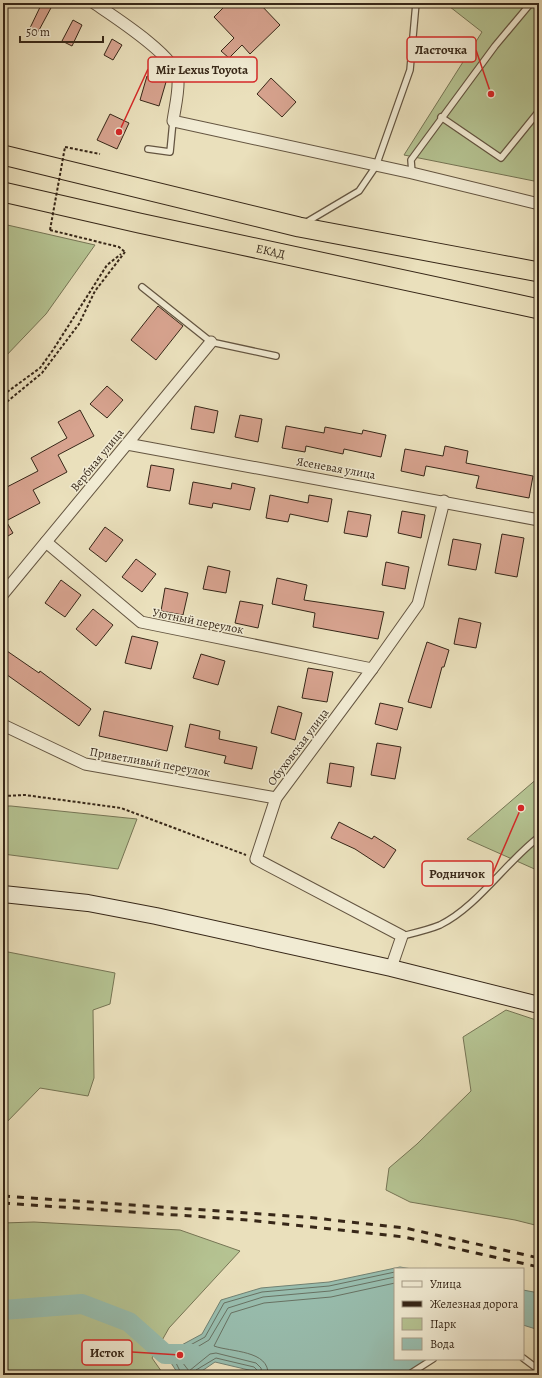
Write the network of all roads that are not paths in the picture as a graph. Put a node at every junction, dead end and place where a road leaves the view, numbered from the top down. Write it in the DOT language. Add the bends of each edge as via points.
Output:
graph roads {
  1 [pos="94,3"];
  2 [pos="416,3"];
  3 [pos="532,3"];
  4 [pos="539,111"];
  5 [pos="441,117"];
  6 [pos="173,121"];
  7 [pos="148,149"];
  8 [pos="3,155"];
  9 [pos="376,166"];
  10 [pos="412,172"];
  11 [pos="3,192"];
  12 [pos="539,204"];
  13 [pos="299,226"];
  14 [pos="539,272"];
  15 [pos="142,288"];
  16 [pos="539,309"];
  17 [pos="211,342"];
  18 [pos="276,356"];
  19 [pos="127,444"];
  20 [pos="444,501"];
  21 [pos="539,520"];
  22 [pos="46,542"];
  23 [pos="3,594"];
  24 [pos="372,669"];
  25 [pos="3,725"];
  26 [pos="276,798"];
  27 [pos="539,837"];
  28 [pos="3,894"];
  29 [pos="402,936"];
  30 [pos="391,968"];
  31 [pos="539,1006"];
  32 [pos="524,1359"];
  33 [pos="430,1360"];
  34 [pos="539,1370"];
  35 [pos="408,1375"];
  1 -- 6 [label="street" via="149,42 172,65 178,77"];
  2 -- 9 [label="lane" via="410,70"];
  3 -- 5 [label="lane" via="495,46"];
  4 -- 5 [label="lane" via="501,158"];
  5 -- 10 [label="lane" via="411,160"];
  6 -- 7 [label="lane" via="170,152"];
  6 -- 9 [label="street"];
  8 -- 13 [label="highway"];
  9 -- 10 [label="street"];
  9 -- 13 [label="lane" via="359,191"];
  10 -- 12 [label="street"];
  11 -- 16 [label="highway, ЕКАД"];
  13 -- 14 [label="highway"];
  15 -- 17 [label="lane"];
  17 -- 18 [label="lane"];
  17 -- 19 [label="street, Вербная улица"];
  19 -- 20 [label="street, Ясеневая улица"];
  19 -- 22 [label="street, Вербная улица"];
  20 -- 21 [label="street, Ясеневая улица"];
  20 -- 24 [label="street, Обуховская улица" via="418,604"];
  22 -- 23 [label="street, Вербная улица"];
  22 -- 24 [label="street, Уютный переулок" via="141,622"];
  24 -- 26 [label="street, Обуховская улица"];
  25 -- 26 [label="street, Приветливый переулок" via="85,764"];
  26 -- 29 [label="street, Обуховская улица" via="256,859"];
  27 -- 29 [label="lane" via="467,906 440,924"];
  28 -- 30 [label="main road" via="88,903"];
  29 -- 30 [label="street"];
  30 -- 31 [label="main road"];
  32 -- 34 [label="lane"];
  33 -- 35 [label="lane"];
}
